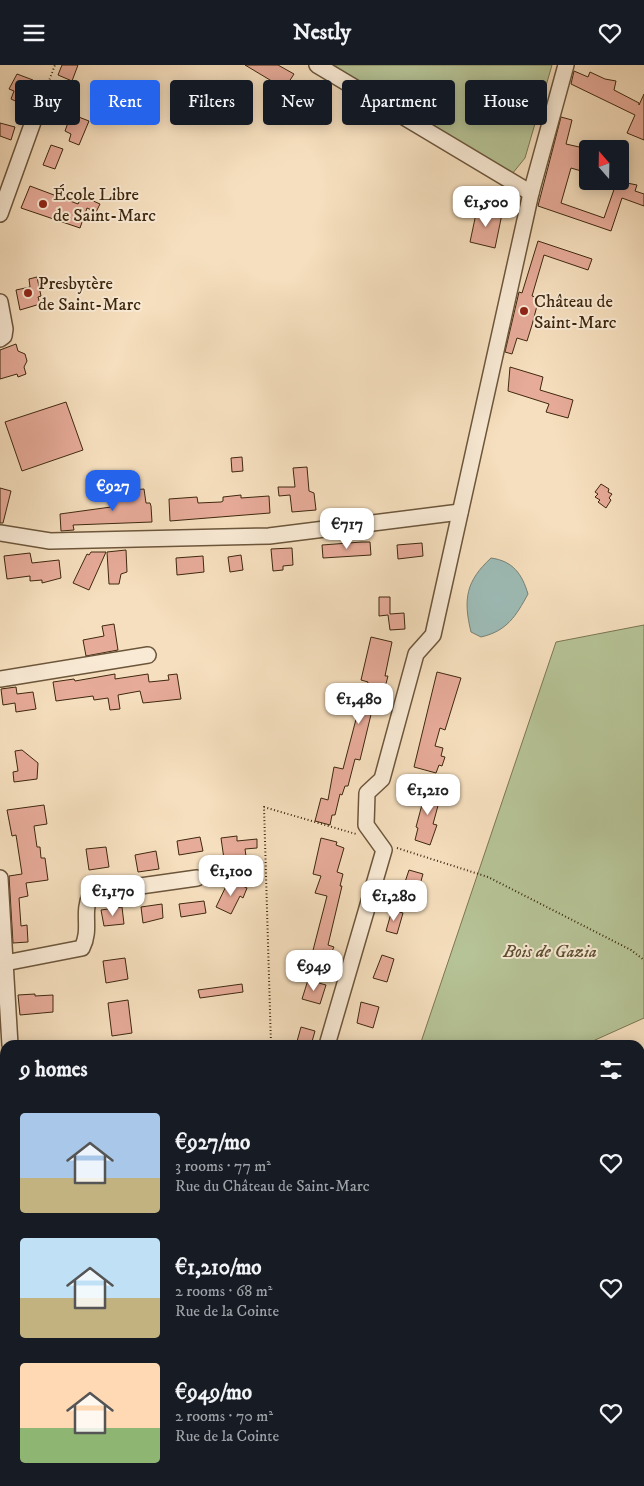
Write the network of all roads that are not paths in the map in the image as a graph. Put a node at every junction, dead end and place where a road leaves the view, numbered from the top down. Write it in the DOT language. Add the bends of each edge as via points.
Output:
graph roads {
  1 [pos="317,65"];
  2 [pos="566,65"];
  3 [pos="32,125"];
  4 [pos="531,193"];
  5 [pos="0,214"];
  6 [pos="0,302"];
  7 [pos="0,339"];
  8 [pos="460,512"];
  9 [pos="0,533"];
  10 [pos="148,655"];
  11 [pos="0,679"];
  12 [pos="197,878"];
  13 [pos="0,884"];
  14 [pos="5,963"];
  15 [pos="10,1040"];
  16 [pos="328,1040"];
  1 -- 4 [label="street"];
  2 -- 4 [label="street"];
  3 -- 5 [label="street"];
  4 -- 8 [label="street"];
  6 -- 7 [label="street" via="5,329"];
  8 -- 9 [label="street" via="269,536 50,541"];
  8 -- 16 [label="street" via="433,635 416,655 382,779 367,793 366,825 381,845"];
  10 -- 11 [label="street"];
  12 -- 14 [label="street" via="91,893 85,905 88,938 82,948"];
  13 -- 14 [label="street"];
  14 -- 15 [label="street"];
}
